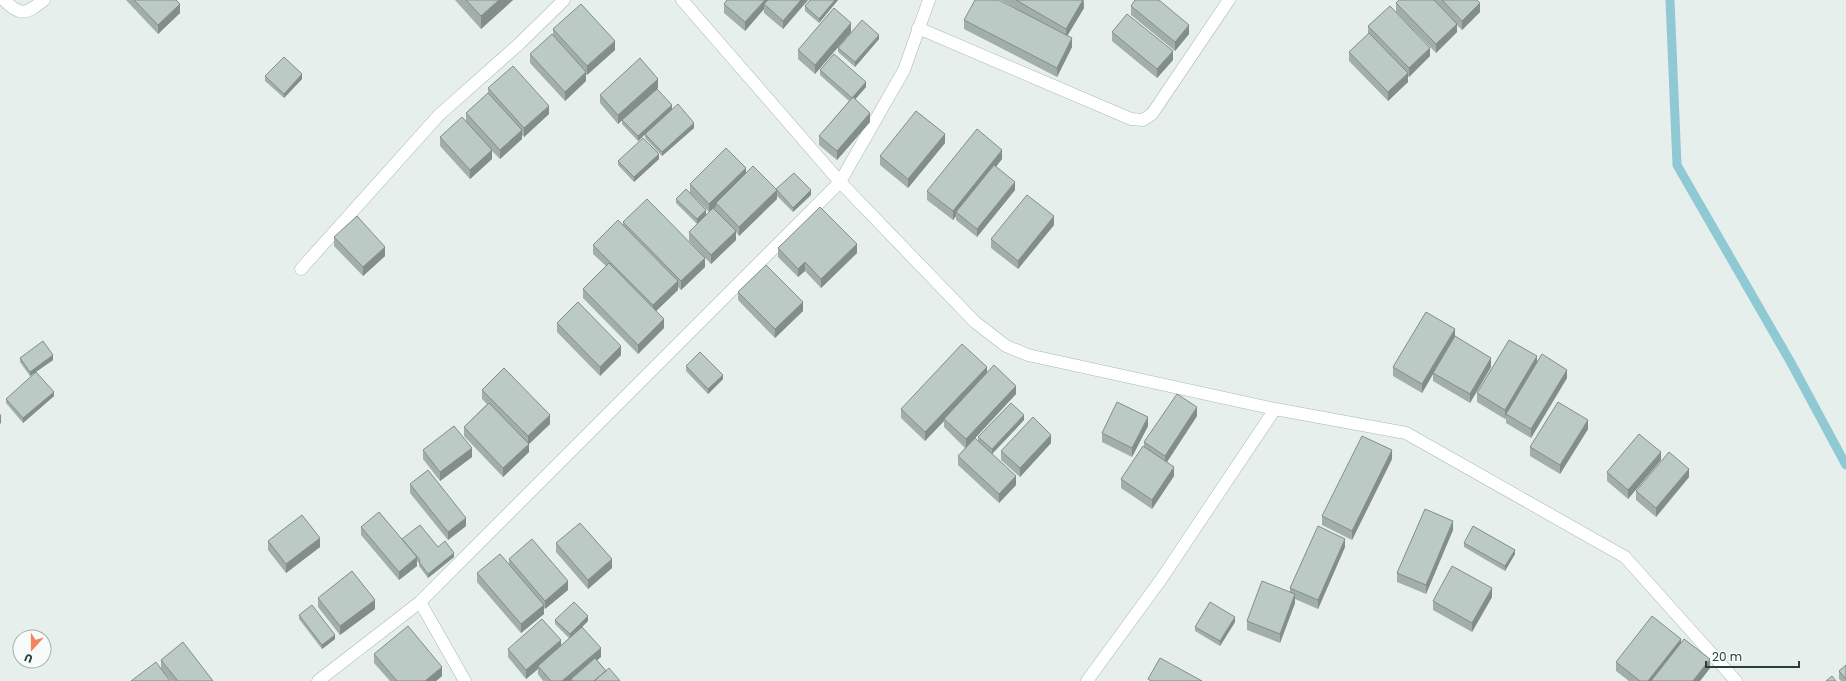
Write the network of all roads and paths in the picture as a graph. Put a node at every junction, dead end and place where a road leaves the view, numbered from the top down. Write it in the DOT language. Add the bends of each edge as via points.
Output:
graph roads {
  1 [pos="4,0"];
  2 [pos="44,0"];
  3 [pos="564,0"];
  4 [pos="682,0"];
  5 [pos="928,0"];
  6 [pos="1229,0"];
  7 [pos="918,28"];
  8 [pos="840,182"];
  9 [pos="301,269"];
  10 [pos="1275,409"];
  11 [pos="420,602"];
  12 [pos="318,681"];
  13 [pos="465,681"];
  14 [pos="1087,681"];
  15 [pos="1736,681"];
  1 -- 2 [label="street" via="14,10 21,12 30,11"];
  3 -- 9 [label="street" via="439,115"];
  4 -- 8 [label="street"];
  5 -- 7 [label="street"];
  6 -- 7 [label="street" via="1152,114 1143,120 1132,120"];
  7 -- 8 [label="street" via="904,70"];
  8 -- 10 [label="street" via="975,322 1006,346 1028,355"];
  8 -- 11 [label="street"];
  10 -- 14 [label="street" via="1162,578"];
  10 -- 15 [label="street" via="1406,433 1625,557"];
  11 -- 12 [label="street"];
  11 -- 13 [label="street"];
}
